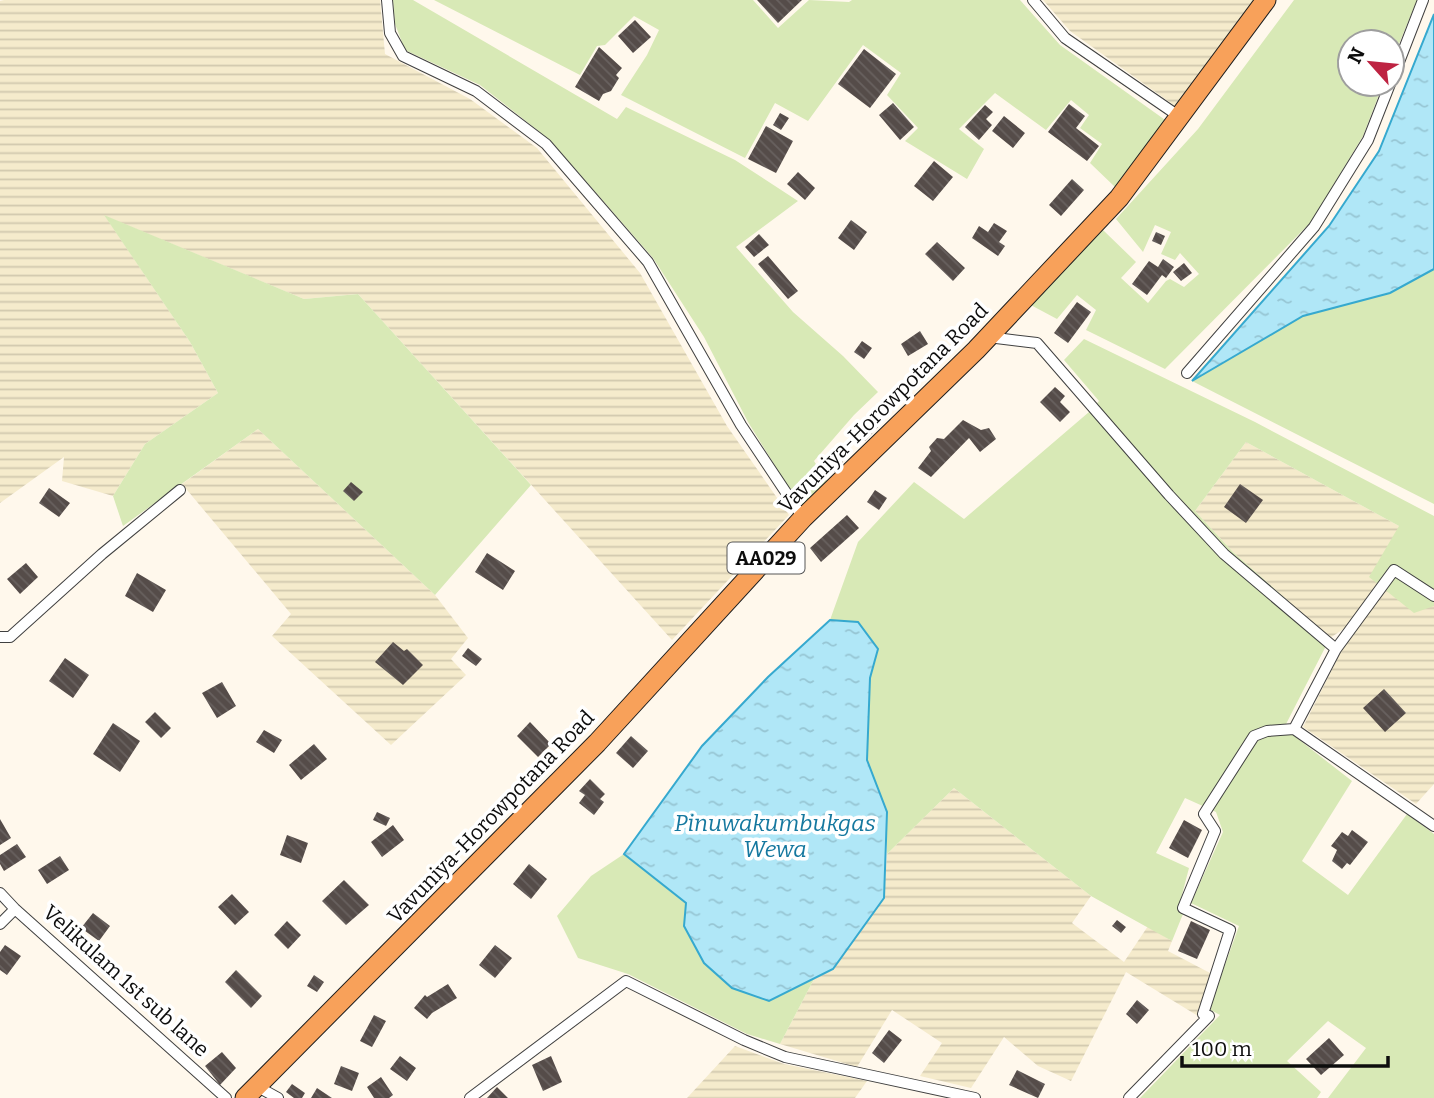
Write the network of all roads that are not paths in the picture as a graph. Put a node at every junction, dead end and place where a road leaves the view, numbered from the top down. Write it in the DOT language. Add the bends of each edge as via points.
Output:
graph roads {
  1 [pos="387,0"];
  2 [pos="1033,0"];
  3 [pos="1266,0"];
  4 [pos="1423,0"];
  5 [pos="1406,44"];
  6 [pos="1385,98"];
  7 [pos="1180,117"];
  8 [pos="988,337"];
  9 [pos="1187,373"];
  10 [pos="180,490"];
  11 [pos="803,518"];
  12 [pos="1434,596"];
  13 [pos="0,637"];
  14 [pos="1336,649"];
  15 [pos="1294,729"];
  16 [pos="1434,826"];
  17 [pos="0,893"];
  18 [pos="15,909"];
  19 [pos="0,924"];
  20 [pos="251,1092"];
  21 [pos="972,1097"];
  22 [pos="226,1098"];
  23 [pos="278,1098"];
  24 [pos="470,1098"];
  25 [pos="1129,1098"];
  1 -- 11 [label="street" via="390,33 403,57 476,91 546,144 648,262 741,425"];
  2 -- 7 [label="street" via="1065,38"];
  3 -- 7 [label="highway, Vavuniya-Horowpotana Road / AA029"];
  4 -- 5 [label="street"];
  6 -- 9 [label="street" via="1368,140 1314,227"];
  7 -- 8 [label="highway, Vavuniya-Horowpotana Road / AA029" via="1119,198"];
  8 -- 11 [label="highway, Vavuniya-Horowpotana Road / AA029"];
  8 -- 14 [label="street" via="1037,343 1224,554"];
  10 -- 13 [label="street" via="10,637"];
  11 -- 20 [label="highway, Vavuniya-Horowpotana Road / AA029" via="615,723"];
  12 -- 14 [label="street" via="1394,570"];
  14 -- 15 [label="street"];
  15 -- 16 [label="street"];
  15 -- 25 [label="street" via="1254,736 1204,814 1215,831 1184,908 1230,930 1203,1014 1209,1016"];
  17 -- 18 [label="street, Velikulam 1st sub lane"];
  18 -- 19 [label="street"];
  18 -- 22 [label="street, Velikulam 1st sub lane"];
  20 -- 23 [label="street"];
  21 -- 24 [label="street" via="785,1057 626,981"];
}
